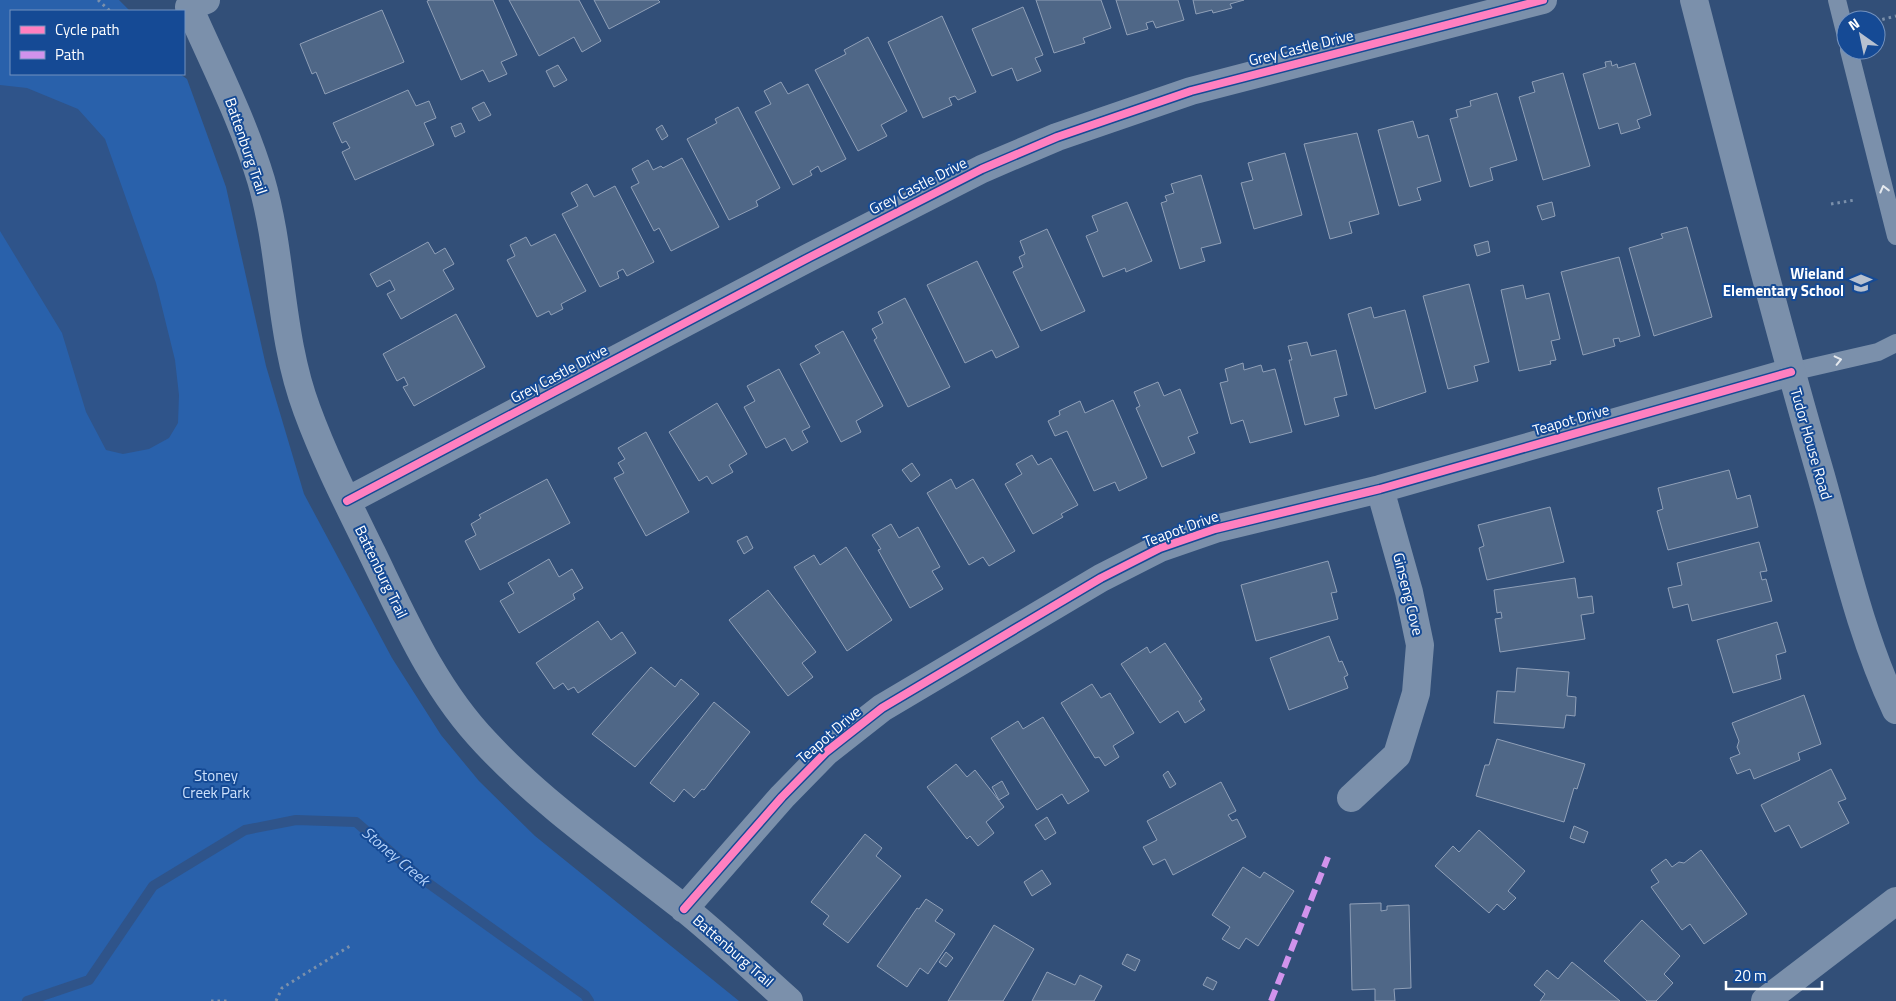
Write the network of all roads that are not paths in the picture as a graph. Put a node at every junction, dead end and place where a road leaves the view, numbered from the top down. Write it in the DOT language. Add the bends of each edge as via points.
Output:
graph roads {
  1 [pos="1543,0"];
  2 [pos="1694,0"];
  3 [pos="197,4"];
  4 [pos="1852,60"];
  5 [pos="1896,236"];
  6 [pos="1896,342"];
  7 [pos="1791,372"];
  8 [pos="1380,489"];
  9 [pos="347,501"];
  10 [pos="1896,710"];
  11 [pos="1352,798"];
  12 [pos="1896,901"];
  13 [pos="684,908"];
  14 [pos="789,1001"];
  15 [pos="1765,1001"];
  1 -- 9 [label="street, Grey Castle Drive" via="1191,91 1049,140 982,169 818,253"];
  2 -- 7 [label="street, Tudor House Road"];
  3 -- 9 [label="street, Battenburg Trail" via="261,181 280,270 291,358 306,408"];
  5 -- 4 [label="lane, one-way"];
  7 -- 6 [label="lane, one-way" via="1878,352"];
  7 -- 8 [label="street, Teapot Drive"];
  7 -- 10 [label="street, Tudor House Road" via="1855,595 1883,682"];
  8 -- 11 [label="street, Ginseng Cove" via="1409,592 1420,645 1416,693 1397,755"];
  8 -- 13 [label="street, Teapot Drive" via="1215,529 1160,548 1101,578 882,708 820,758"];
  9 -- 13 [label="street, Battenburg Trail" via="422,657 484,742 540,796"];
  12 -- 15 [label="street"];
  13 -- 14 [label="street, Battenburg Trail"];
}
